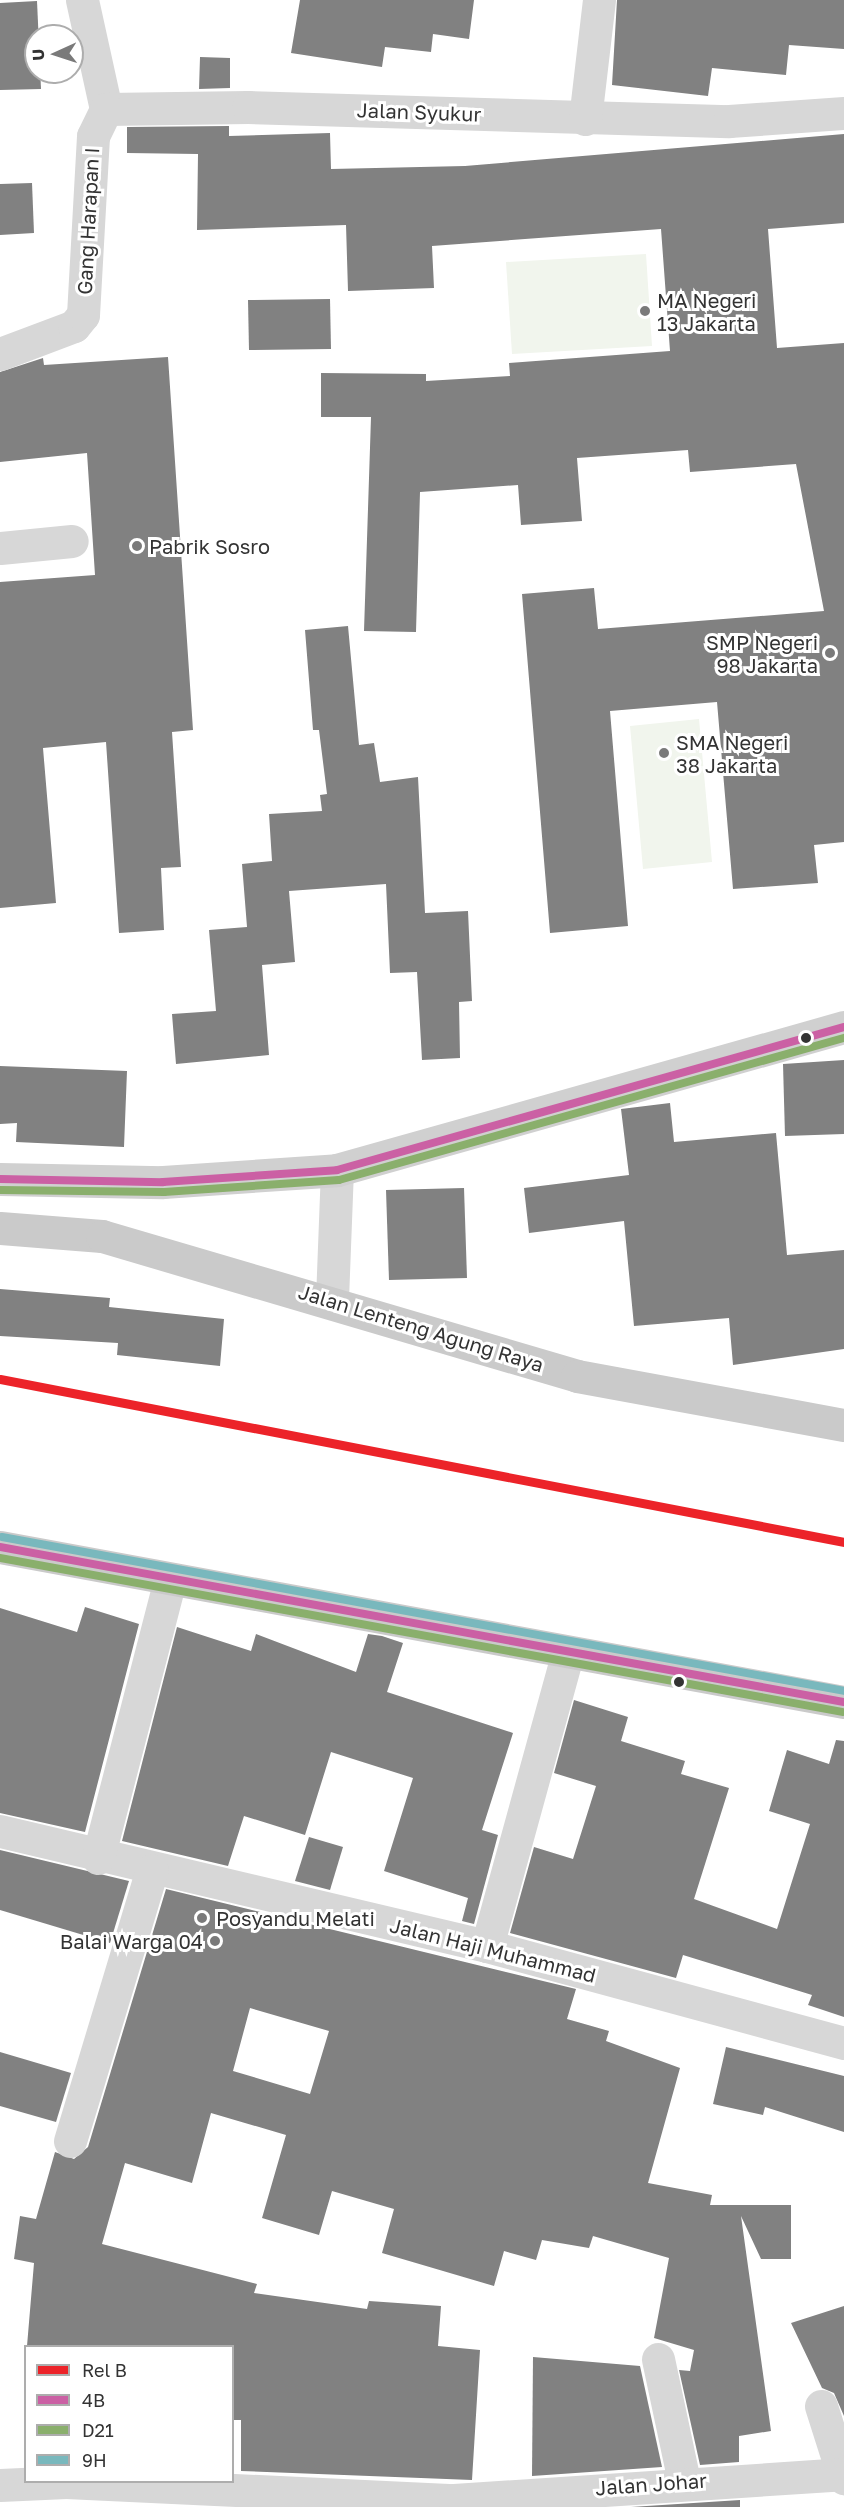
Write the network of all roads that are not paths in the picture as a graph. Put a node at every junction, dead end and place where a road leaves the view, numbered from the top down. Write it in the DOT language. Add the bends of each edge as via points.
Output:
graph roads {
  1 [pos="82,0"];
  2 [pos="599,0"];
  3 [pos="106,109"];
  4 [pos="844,113"];
  5 [pos="585,119"];
  6 [pos="0,354"];
  7 [pos="72,541"];
  8 [pos="0,548"];
  9 [pos="844,1027"];
  10 [pos="337,1170"];
  11 [pos="0,1179"];
  12 [pos="0,1228"];
  13 [pos="332,1299"];
  14 [pos="844,1425"];
  15 [pos="0,1547"];
  16 [pos="170,1580"];
  17 [pos="567,1655"];
  18 [pos="844,1702"];
  19 [pos="0,1831"];
  20 [pos="98,1858"];
  21 [pos="152,1870"];
  22 [pos="487,1946"];
  23 [pos="844,2043"];
  24 [pos="70,2141"];
  25 [pos="658,2359"];
  26 [pos="821,2406"];
  27 [pos="844,2475"];
  28 [pos="5,2477"];
  29 [pos="24,2478"];
  30 [pos="684,2481"];
  31 [pos="105,2483"];
  32 [pos="455,2504"];
  1 -- 3 [label="street"];
  2 -- 5 [label="street"];
  3 -- 5 [label="street, Jalan Syukur" via="248,107"];
  3 -- 6 [label="street, Gang Harapan I" via="93,136 83,315 74,326"];
  4 -- 5 [label="street, Jalan Syukur" via="729,121"];
  7 -- 8 [label="street"];
  9 -- 10 [label="main road"];
  10 -- 11 [label="main road" via="162,1182"];
  10 -- 13 [label="street"];
  12 -- 13 [label="main road, Jalan Lenteng Agung Raya" via="102,1236"];
  13 -- 14 [label="main road, Jalan Lenteng Agung Raya" via="577,1376"];
  15 -- 16 [label="main road"];
  16 -- 17 [label="main road"];
  16 -- 20 [label="street"];
  17 -- 18 [label="main road"];
  17 -- 22 [label="street"];
  19 -- 20 [label="street, Jalan Haji Muhammad"];
  20 -- 21 [label="street, Jalan Haji Muhammad"];
  21 -- 22 [label="street, Jalan Haji Muhammad"];
  21 -- 24 [label="street"];
  22 -- 23 [label="street, Jalan Haji Muhammad"];
  25 -- 30 [label="street"];
  26 -- 27 [label="street"];
  27 -- 30 [label="street, Jalan Johar"];
  28 -- 29 [label="street, Jalan Johar"];
  30 -- 32 [label="street, Jalan Johar"];
  31 -- 32 [label="street, Jalan Johar"];
}
